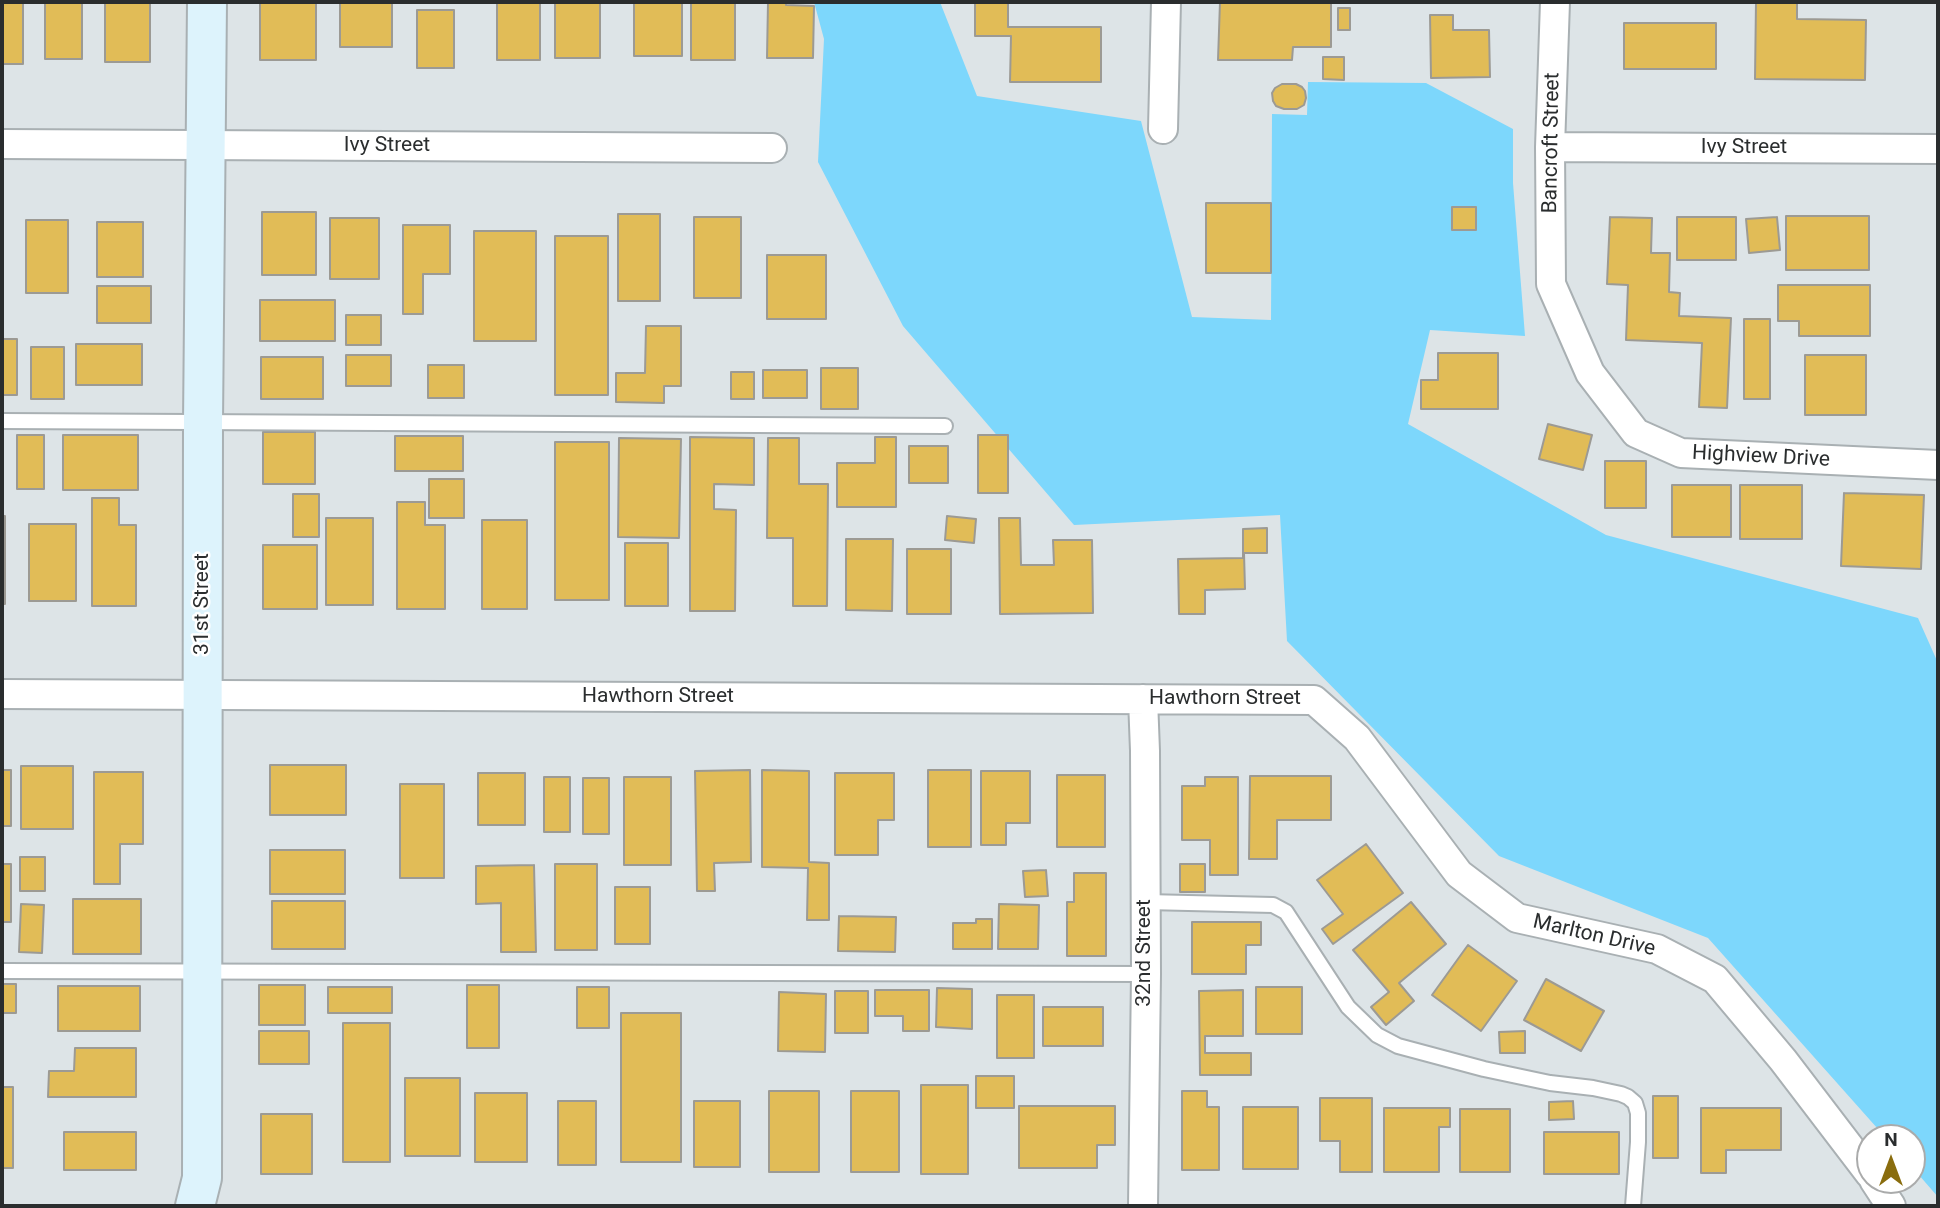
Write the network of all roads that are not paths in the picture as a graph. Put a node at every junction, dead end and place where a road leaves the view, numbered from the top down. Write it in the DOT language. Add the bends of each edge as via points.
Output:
graph roads {
  1 [pos="207,2"];
  2 [pos="1166,2"];
  3 [pos="1555,2"];
  4 [pos="1163,129"];
  5 [pos="2,144"];
  6 [pos="206,145"];
  7 [pos="1550,147"];
  8 [pos="772,148"];
  9 [pos="1938,149"];
  10 [pos="1551,284"];
  11 [pos="2,421"];
  12 [pos="203,422"];
  13 [pos="945,426"];
  14 [pos="1938,465"];
  15 [pos="2,694"];
  16 [pos="202,694"];
  17 [pos="1143,699"];
  18 [pos="1314,700"];
  19 [pos="1146,902"];
  20 [pos="2,971"];
  21 [pos="202,972"];
  22 [pos="1146,975"];
  23 [pos="1856,1156"];
  24 [pos="195,1206"];
  25 [pos="1143,1206"];
  26 [pos="1633,1206"];
  1 -- 6 [label="street, 31st Street"];
  2 -- 4 [label="street"];
  3 -- 7 [label="street, Bancroft Street"];
  5 -- 6 [label="street, Ivy Street"];
  6 -- 8 [label="street, Ivy Street"];
  6 -- 12 [label="street, 31st Street"];
  7 -- 9 [label="street, Ivy Street"];
  7 -- 10 [label="street, Bancroft Street"];
  10 -- 14 [label="street, Highview Drive" via="1590,373 1636,433 1681,453"];
  11 -- 12 [label="lane"];
  12 -- 13 [label="lane"];
  12 -- 16 [label="street, 31st Street"];
  15 -- 16 [label="street, Hawthorn Street"];
  16 -- 17 [label="street, Hawthorn Street"];
  16 -- 21 [label="street, 31st Street"];
  17 -- 18 [label="street, Hawthorn Street"];
  17 -- 19 [label="street, 32nd Street"];
  18 -- 23 [label="street, Marlton Drive" via="1357,738 1459,874 1517,918 1657,948 1715,979"];
  19 -- 22 [label="street, 32nd Street"];
  19 -- 26 [label="lane" via="1273,905 1286,912 1349,1007 1377,1035 1398,1046 1484,1069 1628,1097 1638,1113"];
  20 -- 21 [label="lane"];
  21 -- 22 [label="lane"];
  21 -- 24 [label="street, 31st Street" via="202,1178"];
  22 -- 25 [label="street, 32nd Street"];
}
